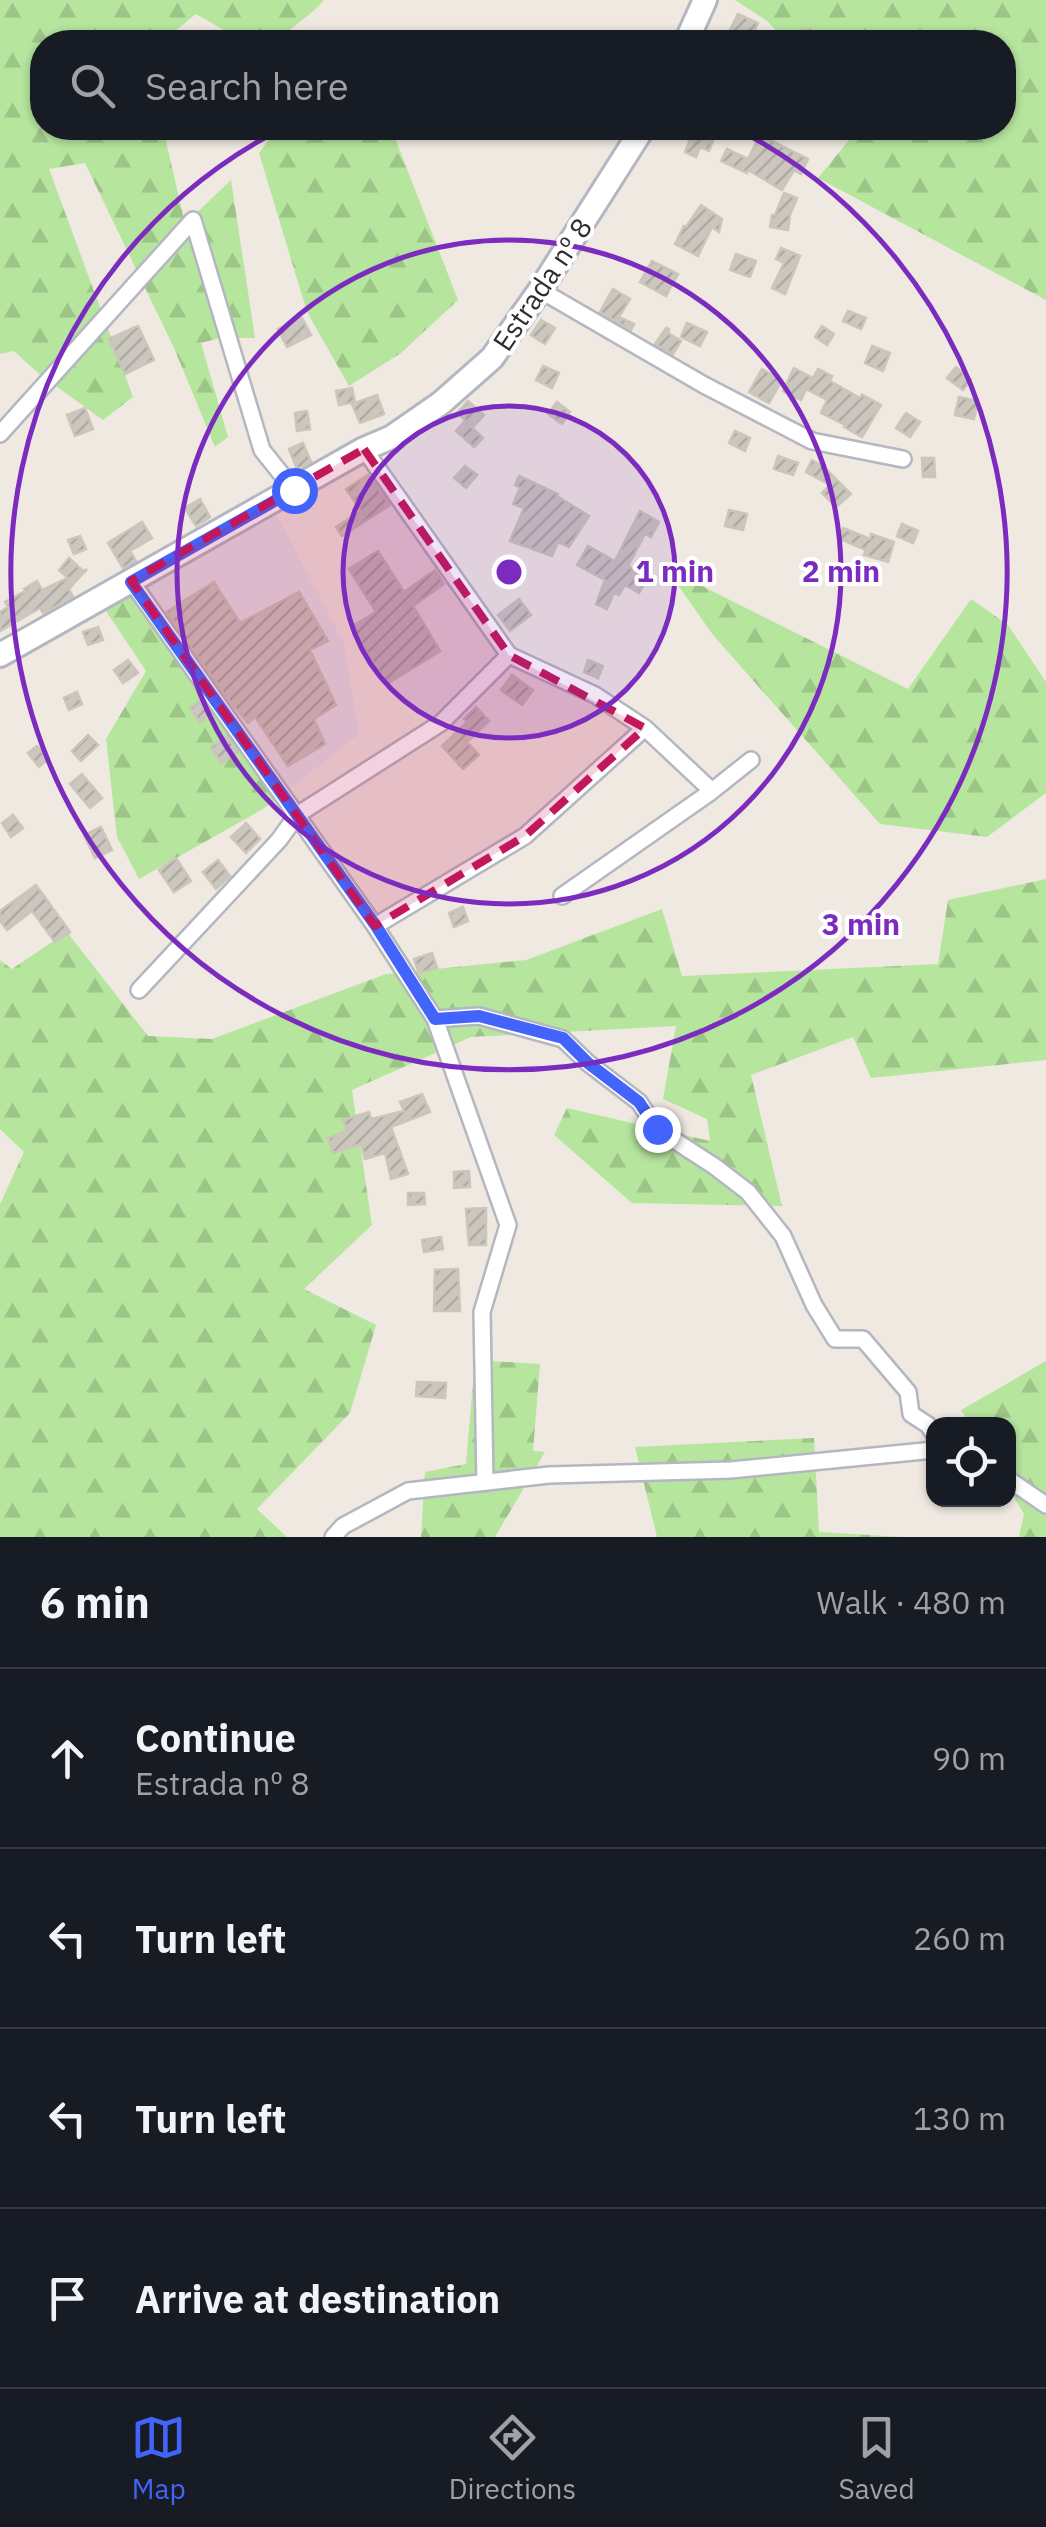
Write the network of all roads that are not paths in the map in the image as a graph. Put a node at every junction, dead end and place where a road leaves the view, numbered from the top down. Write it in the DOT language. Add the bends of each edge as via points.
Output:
graph roads {
  1 [pos="704,0"];
  2 [pos="691,30"];
  3 [pos="635,140"];
  4 [pos="540,290"];
  5 [pos="0,434"];
  6 [pos="364,449"];
  7 [pos="902,459"];
  8 [pos="294,490"];
  9 [pos="131,582"];
  10 [pos="0,655"];
  11 [pos="510,655"];
  12 [pos="645,728"];
  13 [pos="751,760"];
  14 [pos="712,791"];
  15 [pos="297,815"];
  16 [pos="562,896"];
  17 [pos="376,926"];
  18 [pos="139,990"];
  19 [pos="435,1019"];
  20 [pos="926,1424"];
  21 [pos="926,1451"];
  22 [pos="484,1482"];
  23 [pos="1016,1484"];
  24 [pos="1046,1505"];
  25 [pos="332,1537"];
  1 -- 2 [label="main road"];
  3 -- 4 [label="main road, Estrada nº 8"];
  4 -- 6 [label="main road, Estrada nº 8" via="492,358 441,403"];
  4 -- 7 [label="street" via="812,442"];
  5 -- 8 [label="street" via="193,220 262,450"];
  6 -- 8 [label="main road, Estrada nº 8"];
  6 -- 11 [label="street"];
  8 -- 9 [label="main road, Estrada nº 8"];
  9 -- 10 [label="main road, Estrada nº 8"];
  9 -- 15 [label="street"];
  11 -- 12 [label="street" via="596,695"];
  11 -- 15 [label="street" via="441,723"];
  12 -- 14 [label="street"];
  12 -- 17 [label="street" via="525,836"];
  13 -- 14 [label="street"];
  14 -- 16 [label="street"];
  15 -- 17 [label="street"];
  15 -- 18 [label="street"];
  17 -- 19 [label="street"];
  19 -- 20 [label="street" via="479,1016 563,1038 639,1102 657,1129 748,1192 783,1236 835,1339 863,1339 908,1392 911,1414"];
  19 -- 22 [label="street" via="508,1225 482,1312"];
  21 -- 22 [label="street" via="731,1470"];
  22 -- 25 [label="street" via="408,1491"];
  23 -- 24 [label="street"];
}
